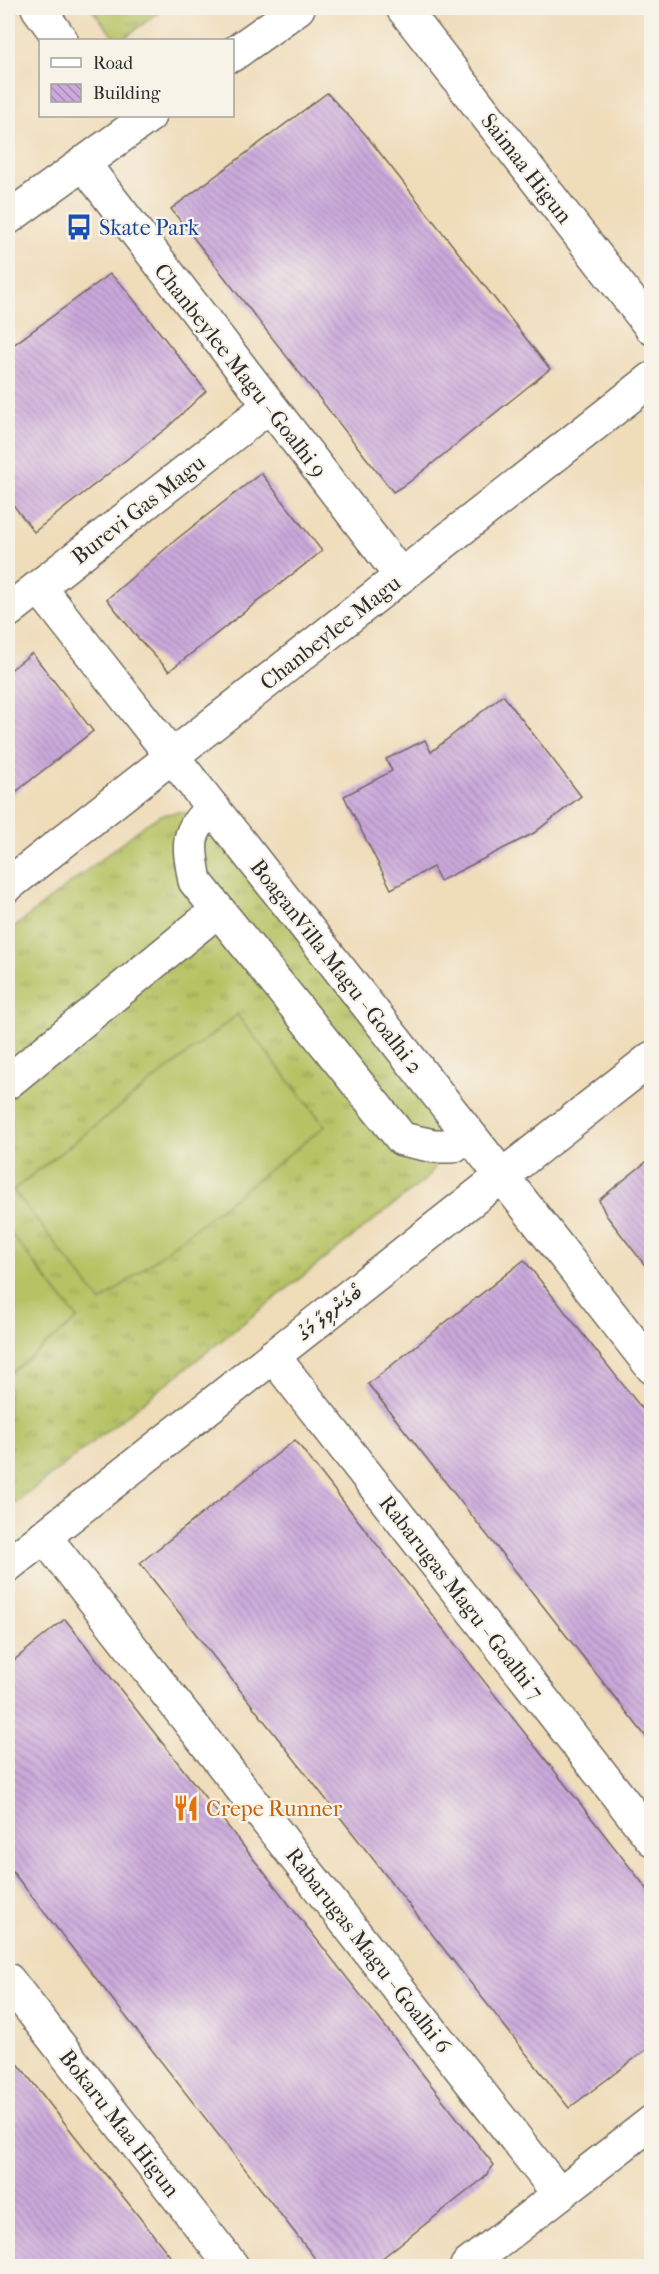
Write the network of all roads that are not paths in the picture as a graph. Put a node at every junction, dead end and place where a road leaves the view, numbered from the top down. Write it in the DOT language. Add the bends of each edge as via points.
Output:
graph roads {
  1 [pos="38,8"];
  2 [pos="298,8"];
  3 [pos="403,8"];
  4 [pos="61,39"];
  5 [pos="234,54"];
  6 [pos="131,121"];
  7 [pos="83,163"];
  8 [pos="8,218"];
  9 [pos="651,328"];
  10 [pos="651,379"];
  11 [pos="268,407"];
  12 [pos="401,576"];
  13 [pos="39,586"];
  14 [pos="8,611"];
  15 [pos="172,756"];
  16 [pos="213,808"];
  17 [pos="8,885"];
  18 [pos="218,910"];
  19 [pos="651,1058"];
  20 [pos="8,1082"];
  21 [pos="469,1135"];
  22 [pos="502,1176"];
  23 [pos="273,1356"];
  24 [pos="651,1367"];
  25 [pos="45,1536"];
  26 [pos="8,1565"];
  27 [pos="651,1839"];
  28 [pos="8,1980"];
  29 [pos="651,2122"];
  30 [pos="560,2194"];
  31 [pos="232,2266"];
  32 [pos="467,2266"];
  1 -- 4 [label="street"];
  2 -- 5 [label="street"];
  3 -- 9 [label="street, Saimaa Higun"];
  6 -- 7 [label="street"];
  7 -- 8 [label="street"];
  7 -- 11 [label="street, Chanbeylee Magu - Goalhi 9"];
  10 -- 12 [label="street, Chanbeylee Magu"];
  11 -- 12 [label="street, Chanbeylee Magu - Goalhi 9"];
  11 -- 13 [label="street, Burevi Gas Magu"];
  12 -- 15 [label="street, Chanbeylee Magu"];
  13 -- 14 [label="street, Burevi Gas Magu"];
  13 -- 15 [label="street, BoaganVilla Magu - Goalhi 2"];
  15 -- 16 [label="street, BoaganVilla Magu - Goalhi 2"];
  15 -- 17 [label="street, Chanbeylee Magu"];
  16 -- 18 [label="street" via="195,822 190,851 195,881"];
  16 -- 21 [label="street, BoaganVilla Magu - Goalhi 2"];
  18 -- 20 [label="street"];
  18 -- 21 [label="street" via="402,1139 453,1146"];
  19 -- 22 [label="street, ބޯގަންވިލާ މަގު"];
  21 -- 22 [label="street, BoaganVilla Magu - Goalhi 2"];
  22 -- 23 [label="street, ބޯގަންވިލާ މަގު"];
  22 -- 24 [label="street, BoaganVilla Magu - Goalhi 2"];
  23 -- 25 [label="street, ބޯގަންވިލާ މަގު"];
  23 -- 27 [label="street, Rabarugas Magu - Goalhi 7"];
  25 -- 26 [label="street, ބޯގަންވިލާ މަގު"];
  25 -- 30 [label="street, Rabarugas Magu - Goalhi 6"];
  28 -- 31 [label="street, Bokaru Maa Higun"];
  29 -- 30 [label="street"];
  30 -- 32 [label="street"];
}
